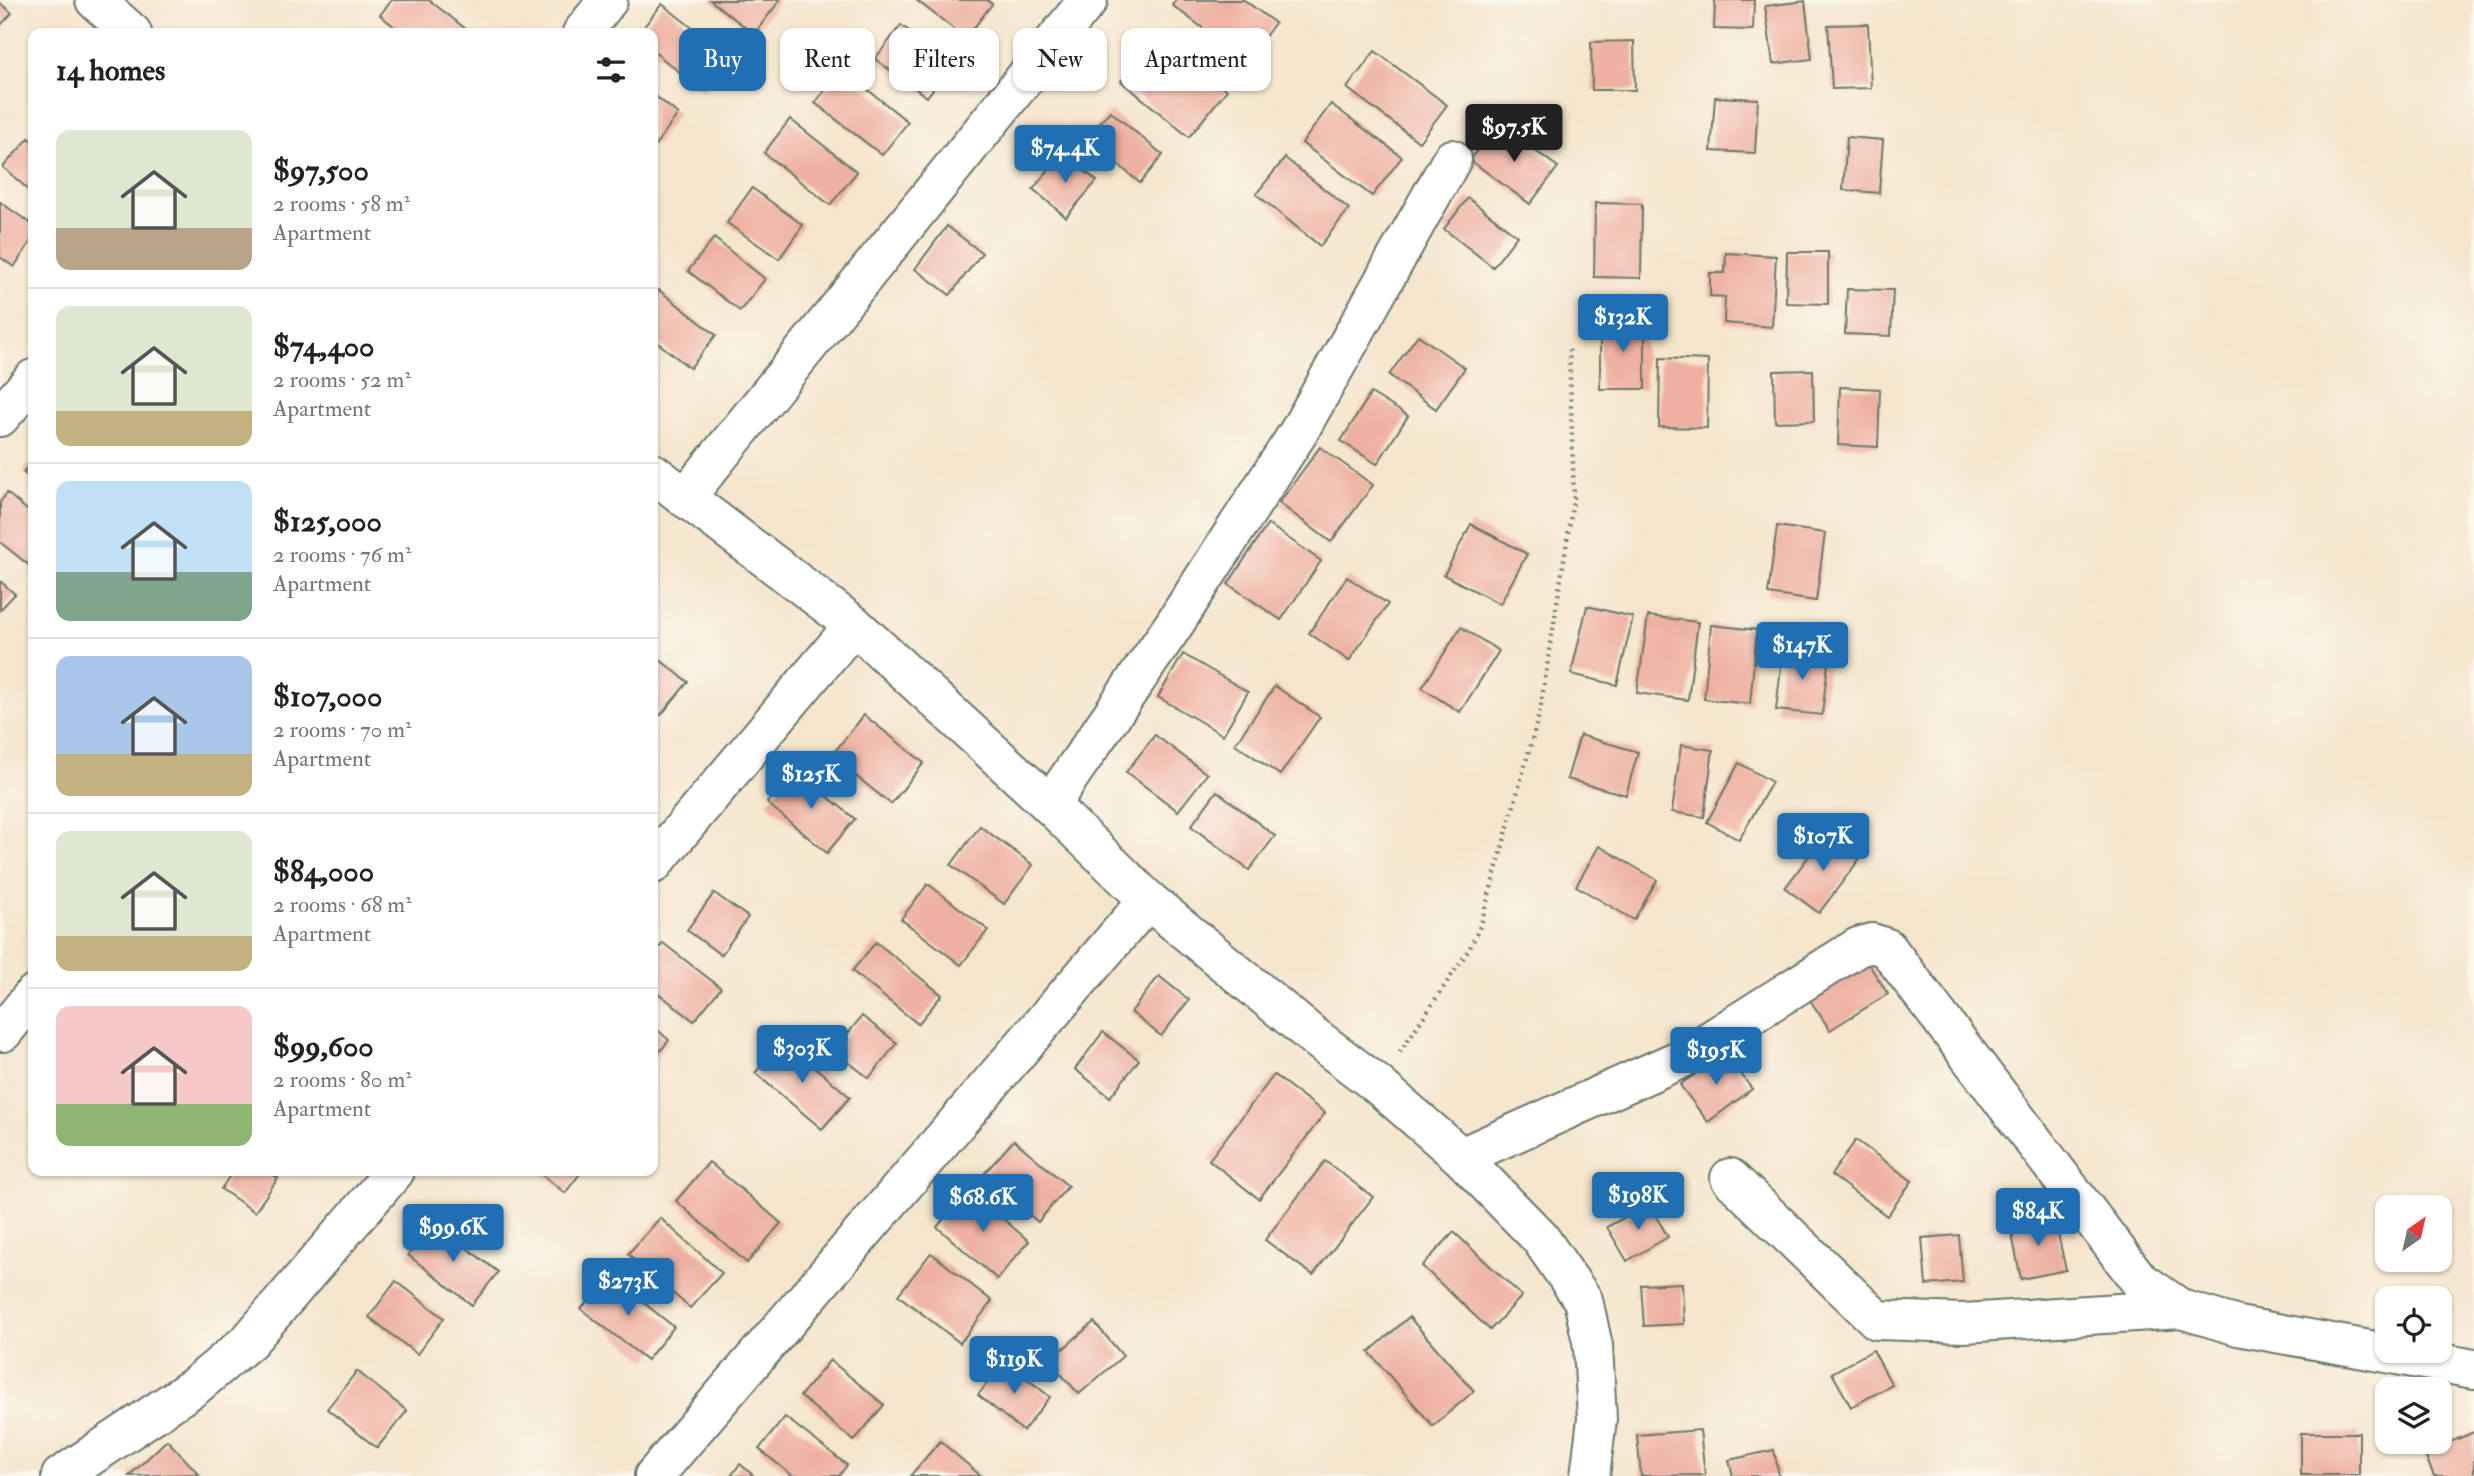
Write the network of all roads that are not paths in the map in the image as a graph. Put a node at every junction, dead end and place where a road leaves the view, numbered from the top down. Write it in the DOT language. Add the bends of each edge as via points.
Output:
graph roads {
  1 [pos="95,0"];
  2 [pos="608,0"];
  3 [pos="1088,0"];
  4 [pos="126,28"];
  5 [pos="586,28"];
  6 [pos="1452,159"];
  7 [pos="28,385"];
  8 [pos="0,417"];
  9 [pos="658,477"];
  10 [pos="685,498"];
  11 [pos="854,625"];
  12 [pos="1050,805"];
  13 [pos="658,858"];
  14 [pos="1147,900"];
  15 [pos="28,1001"];
  16 [pos="3,1032"];
  17 [pos="1461,1157"];
  18 [pos="390,1176"];
  19 [pos="1730,1178"];
  20 [pos="2181,1309"];
  21 [pos="2474,1369"];
  22 [pos="61,1476"];
  23 [pos="654,1476"];
  24 [pos="1590,1476"];
  1 -- 4 [label="street"];
  2 -- 5 [label="street"];
  3 -- 10 [label="street"];
  6 -- 12 [label="street" via="1298,433"];
  7 -- 8 [label="street"];
  9 -- 10 [label="street"];
  10 -- 11 [label="street"];
  11 -- 12 [label="street"];
  11 -- 13 [label="street"];
  12 -- 14 [label="street"];
  14 -- 17 [label="street"];
  14 -- 23 [label="street"];
  15 -- 16 [label="street"];
  17 -- 20 [label="street" via="1681,1059 1858,947 1872,943 1886,948 2139,1280"];
  17 -- 24 [label="street" via="1540,1238 1583,1300 1593,1346 1597,1419"];
  18 -- 22 [label="street" via="249,1341 194,1387"];
  19 -- 20 [label="street" via="1877,1320 1964,1322"];
  20 -- 21 [label="street" via="2238,1326"];
}
